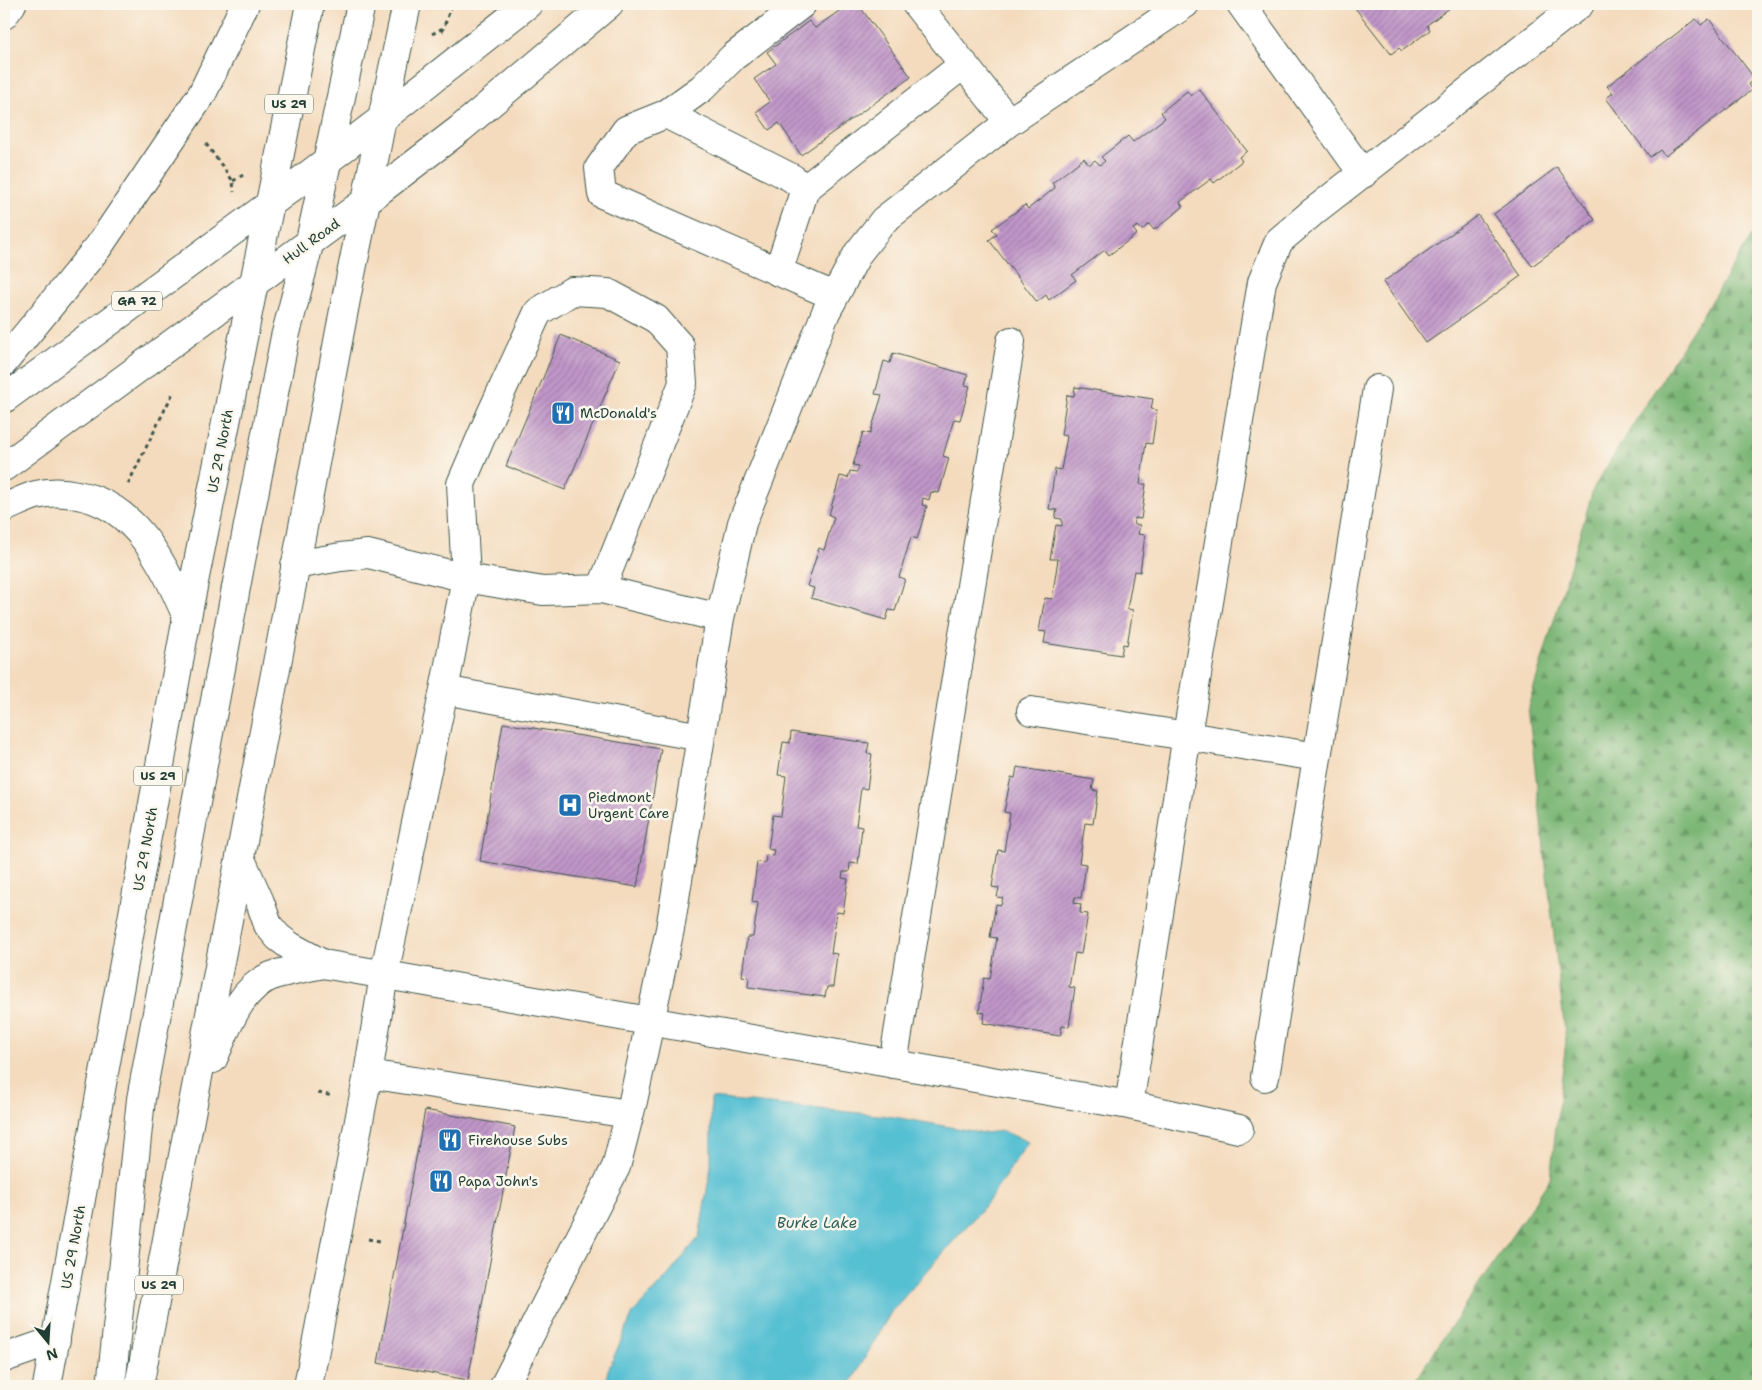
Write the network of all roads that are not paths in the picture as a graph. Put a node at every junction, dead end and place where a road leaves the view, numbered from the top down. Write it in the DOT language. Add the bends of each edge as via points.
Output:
graph roads {
  1 [pos="12,4"];
  2 [pos="245,4"];
  3 [pos="310,4"];
  4 [pos="361,4"];
  5 [pos="407,4"];
  6 [pos="528,4"];
  7 [pos="609,4"];
  8 [pos="802,4"];
  9 [pos="916,4"];
  10 [pos="1185,4"];
  11 [pos="1241,4"];
  12 [pos="1580,4"];
  13 [pos="4,15"];
  14 [pos="964,64"];
  15 [pos="666,114"];
  16 [pos="382,119"];
  17 [pos="1009,122"];
  18 [pos="327,161"];
  19 [pos="1363,174"];
  20 [pos="805,189"];
  21 [pos="366,201"];
  22 [pos="270,204"];
  23 [pos="310,241"];
  24 [pos="778,272"];
  25 [pos="254,283"];
  26 [pos="834,296"];
  27 [pos="1011,341"];
  28 [pos="4,362"];
  29 [pos="1377,389"];
  30 [pos="4,398"];
  31 [pos="4,467"];
  32 [pos="4,508"];
  33 [pos="295,565"];
  34 [pos="466,578"];
  35 [pos="601,589"];
  36 [pos="188,616"];
  37 [pos="720,618"];
  38 [pos="444,690"];
  39 [pos="1031,711"];
  40 [pos="1187,736"];
  41 [pos="701,737"];
  42 [pos="1317,757"];
  43 [pos="240,857"];
  44 [pos="323,964"];
  45 [pos="384,975"];
  46 [pos="650,1022"];
  47 [pos="893,1064"];
  48 [pos="368,1074"];
  49 [pos="1265,1077"];
  50 [pos="197,1092"];
  51 [pos="1129,1106"];
  52 [pos="629,1114"];
  53 [pos="1239,1129"];
  54 [pos="56,1340"];
  55 [pos="4,1358"];
  56 [pos="47,1386"];
  57 [pos="111,1386"];
  58 [pos="139,1386"];
  59 [pos="313,1386"];
  60 [pos="504,1386"];
  1 -- 13 [label="main road"];
  2 -- 28 [label="main road" via="202,94 99,246"];
  3 -- 22 [label="main road, US 29"];
  4 -- 18 [label="main road"];
  5 -- 16 [label="main road, US 29"];
  6 -- 16 [label="main road"];
  7 -- 21 [label="main road, Hull Road" via="460,129"];
  8 -- 15 [label="main road"];
  9 -- 14 [label="main road"];
  10 -- 17 [label="main road"];
  11 -- 19 [label="main road"];
  12 -- 19 [label="main road"];
  14 -- 17 [label="main road"];
  14 -- 20 [label="main road"];
  15 -- 20 [label="main road" via="792,178"];
  15 -- 24 [label="main road" via="626,130 599,168 602,194"];
  16 -- 18 [label="main road, GA 72"];
  16 -- 21 [label="main road, US 29"];
  17 -- 26 [label="main road" via="884,220 858,253"];
  18 -- 22 [label="main road, GA 72"];
  18 -- 23 [label="main road"];
  19 -- 40 [label="main road" via="1279,241 1262,282"];
  20 -- 24 [label="main road"];
  21 -- 23 [label="main road, Hull Road"];
  21 -- 33 [label="main road, US 29"];
  22 -- 25 [label="main road, US 29"];
  22 -- 30 [label="main road, GA 72"];
  23 -- 25 [label="main road, Hull Road"];
  23 -- 57 [label="main road" via="285,337 253,499 143,1090"];
  24 -- 26 [label="main road"];
  25 -- 31 [label="main road, Hull Road"];
  25 -- 36 [label="main road, US 29 North / US 29"];
  26 -- 37 [label="main road" via="742,523"];
  27 -- 47 [label="main road"];
  29 -- 42 [label="main road"];
  32 -- 36 [label="main road" via="36,495 65,492 104,502 136,527 169,576"];
  33 -- 34 [label="main road" via="368,554"];
  33 -- 43 [label="main road, US 29"];
  34 -- 35 [label="main road" via="542,591"];
  34 -- 35 [label="main road" via="460,484 538,312 572,291 608,293 656,319 680,346 683,383"];
  34 -- 38 [label="main road"];
  35 -- 37 [label="main road"];
  36 -- 54 [label="main road, US 29 North / US 29"];
  37 -- 41 [label="main road"];
  38 -- 41 [label="main road"];
  38 -- 45 [label="main road"];
  39 -- 40 [label="main road"];
  40 -- 42 [label="main road"];
  40 -- 51 [label="main road"];
  41 -- 46 [label="main road" via="670,929"];
  42 -- 49 [label="main road"];
  43 -- 44 [label="main road" via="268,925 290,946"];
  43 -- 50 [label="main road, US 29"];
  44 -- 45 [label="main road"];
  44 -- 50 [label="main road" via="262,981 241,1000"];
  45 -- 46 [label="main road"];
  45 -- 48 [label="main road"];
  46 -- 47 [label="main road"];
  46 -- 52 [label="main road"];
  47 -- 51 [label="main road"];
  48 -- 52 [label="main road"];
  48 -- 59 [label="main road"];
  50 -- 58 [label="main road, US 29"];
  51 -- 53 [label="main road"];
  52 -- 60 [label="main road" via="616,1167"];
  54 -- 55 [label="main road"];
  54 -- 56 [label="main road, US 29 North / US 29"];
}
